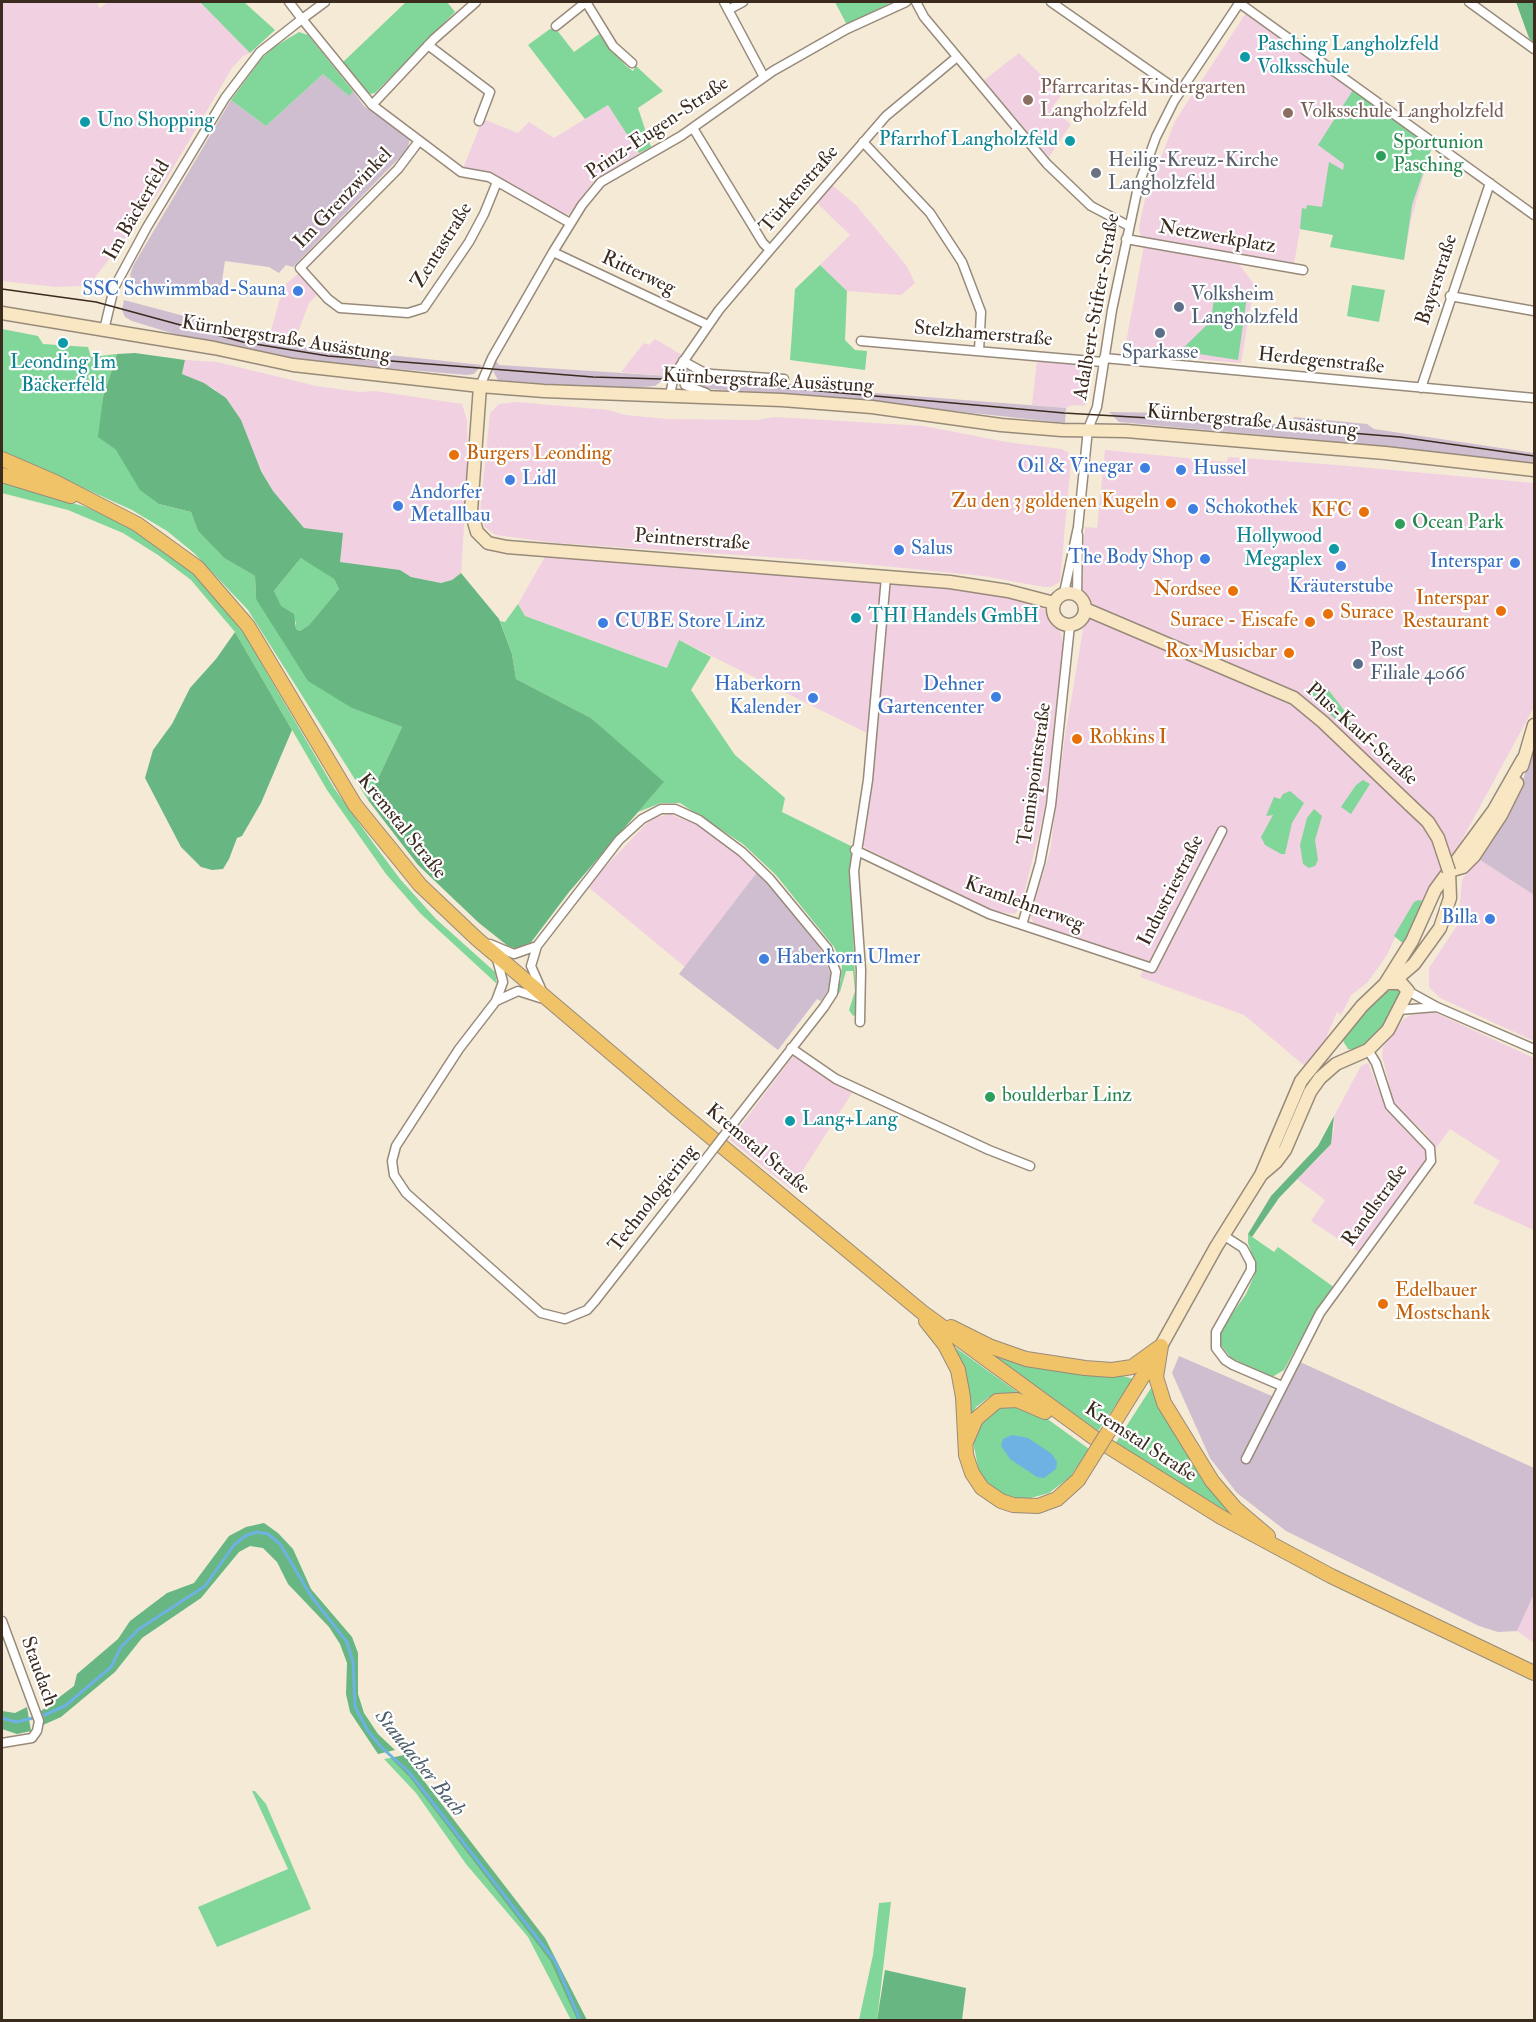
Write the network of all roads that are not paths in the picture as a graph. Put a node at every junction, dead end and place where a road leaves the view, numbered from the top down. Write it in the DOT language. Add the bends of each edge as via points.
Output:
graph roads {
  1 [pos="289,2"];
  2 [pos="325,2"];
  3 [pos="477,2"];
  4 [pos="586,2"];
  5 [pos="743,2"];
  6 [pos="906,2"];
  7 [pos="916,2"];
  8 [pos="1051,2"];
  9 [pos="1239,2"];
  10 [pos="1472,2"];
  11 [pos="726,6"];
  12 [pos="302,19"];
  13 [pos="556,26"];
  14 [pos="428,45"];
  15 [pos="1534,49"];
  16 [pos="957,57"];
  17 [pos="632,63"];
  18 [pos="764,77"];
  19 [pos="1180,92"];
  20 [pos="372,105"];
  21 [pos="479,121"];
  22 [pos="693,128"];
  23 [pos="419,141"];
  24 [pos="863,142"];
  25 [pos="461,172"];
  26 [pos="497,182"];
  27 [pos="1490,183"];
  28 [pos="1534,214"];
  29 [pos="570,223"];
  30 [pos="1129,226"];
  31 [pos="1126,239"];
  32 [pos="770,250"];
  33 [pos="553,252"];
  34 [pos="1303,270"];
  35 [pos="1450,296"];
  36 [pos="333,304"];
  37 [pos="1534,311"];
  38 [pos="2,313"];
  39 [pos="708,326"];
  40 [pos="104,330"];
  41 [pos="861,341"];
  42 [pos="979,351"];
  43 [pos="1103,360"];
  44 [pos="683,361"];
  45 [pos="784,379"];
  46 [pos="480,386"];
  47 [pos="1421,388"];
  48 [pos="670,395"];
  49 [pos="721,397"];
  50 [pos="1534,398"];
  51 [pos="1088,429"];
  52 [pos="2,459"];
  53 [pos="1534,470"];
  54 [pos="2,475"];
  55 [pos="91,501"];
  56 [pos="1078,527"];
  57 [pos="886,577"];
  58 [pos="1070,594"];
  59 [pos="1054,603"];
  60 [pos="1085,609"];
  61 [pos="1070,625"];
  62 [pos="1534,724"];
  63 [pos="1523,759"];
  64 [pos="1222,831"];
  65 [pos="855,850"];
  66 [pos="1449,871"];
  67 [pos="1022,925"];
  68 [pos="477,939"];
  69 [pos="537,946"];
  70 [pos="495,954"];
  71 [pos="1414,964"];
  72 [pos="1152,968"];
  73 [pos="1389,983"];
  74 [pos="1408,989"];
  75 [pos="545,996"];
  76 [pos="496,1001"];
  77 [pos="558,1007"];
  78 [pos="1437,1007"];
  79 [pos="1399,1010"];
  80 [pos="860,1022"];
  81 [pos="1336,1037"];
  82 [pos="791,1048"];
  83 [pos="1534,1049"];
  84 [pos="1368,1050"];
  85 [pos="1353,1056"];
  86 [pos="1030,1166"];
  87 [pos="1261,1175"];
  88 [pos="1223,1235"];
  89 [pos="916,1308"];
  90 [pos="1161,1346"];
  91 [pos="1282,1386"];
  92 [pos="1093,1437"];
  93 [pos="965,1444"];
  94 [pos="1246,1459"];
  95 [pos="1298,1559"];
  96 [pos="2,1621"];
  97 [pos="1533,1672"];
  98 [pos="2,1743"];
  1 -- 12 [label="street"];
  2 -- 12 [label="street, Im Bäckerfeld"];
  3 -- 14 [label="street"];
  4 -- 13 [label="street"];
  4 -- 17 [label="street" via="613,46"];
  5 -- 11 [label="street"];
  6 -- 18 [label="street, Prinz-Eugen-Straße" via="847,29"];
  7 -- 16 [label="street"];
  8 -- 19 [label="street"];
  9 -- 19 [label="street, Adalbert-Stifter-Straße"];
  9 -- 27 [label="street"];
  10 -- 15 [label="street"];
  11 -- 18 [label="street"];
  12 -- 20 [label="street"];
  12 -- 40 [label="street, Im Bäckerfeld" via="260,52 225,98 119,278 110,298"];
  14 -- 20 [label="street"];
  14 -- 21 [label="street" via="490,92"];
  16 -- 24 [label="street, Türkenstraße" via="894,107"];
  16 -- 30 [label="street" via="1075,193 1104,215"];
  18 -- 22 [label="street, Prinz-Eugen-Straße"];
  19 -- 30 [label="street, Adalbert-Stifter-Straße" via="1149,153"];
  20 -- 23 [label="street, Im Grenzwinkel"];
  22 -- 29 [label="street, Prinz-Eugen-Straße" via="601,182"];
  22 -- 32 [label="street"];
  23 -- 25 [label="street, Im Grenzwinkel"];
  23 -- 36 [label="street, Im Grenzwinkel" via="398,169 300,268"];
  24 -- 32 [label="street, Türkenstraße"];
  24 -- 42 [label="street" via="930,213 964,266 981,312"];
  25 -- 26 [label="street, Zentastraße"];
  26 -- 29 [label="street, Zentastraße"];
  26 -- 36 [label="street, Zentastraße" via="469,242 424,308 408,313"];
  27 -- 28 [label="street"];
  27 -- 35 [label="street, Bayerstraße"];
  29 -- 33 [label="street, Prinz-Eugen-Straße"];
  30 -- 31 [label="street, Adalbert-Stifter-Straße"];
  31 -- 34 [label="street, Netzwerkplatz"];
  31 -- 43 [label="street, Adalbert-Stifter-Straße"];
  32 -- 39 [label="street, Türkenstraße"];
  33 -- 39 [label="street, Ritterweg"];
  33 -- 46 [label="street, Prinz-Eugen-Straße"];
  35 -- 37 [label="street"];
  35 -- 47 [label="street, Bayerstraße"];
  38 -- 40 [label="street, Kürnbergstraße Ausästung"];
  39 -- 44 [label="street, Türkenstraße"];
  40 -- 46 [label="street, Kürnbergstraße Ausästung" via="293,365"];
  41 -- 42 [label="street, Stelzhamerstraße"];
  42 -- 43 [label="street, Stelzhamerstraße"];
  43 -- 47 [label="street, Herdegenstraße"];
  43 -- 51 [label="street, Adalbert-Stifter-Straße" via="1097,407"];
  44 -- 45 [label="street" via="712,374"];
  44 -- 48 [label="street, Türkenstraße" via="672,380"];
  44 -- 49 [label="street" via="685,385"];
  46 -- 48 [label="street, Kürnbergstraße Ausästung"];
  46 -- 57 [label="street, Peintnerstraße" via="471,517 477,532 488,543"];
  47 -- 50 [label="street, Herdegenstraße"];
  48 -- 49 [label="street, Kürnbergstraße Ausästung"];
  49 -- 51 [label="street, Kürnbergstraße Ausästung" via="872,408 1062,430"];
  51 -- 53 [label="street, Kürnbergstraße Ausästung" via="1456,459"];
  51 -- 56 [label="street, Adalbert-Stifter-Straße"];
  52 -- 55 [label="main road, Kremstal Straße"];
  54 -- 55 [label="main road, Kremstal Straße"];
  55 -- 68 [label="main road, Kremstal Straße" via="158,537 217,587 248,626 336,777 374,831 420,885"];
  56 -- 58 [label="street"];
  56 -- 58 [label="street" via="1080,552"];
  57 -- 59 [label="street, Peintnerstraße" via="990,588"];
  57 -- 65 [label="street" via="868,780"];
  58 -- 59 [label="street"];
  58 -- 60 [label="street" via="1083,601"];
  59 -- 61 [label="street" via="1056,619"];
  60 -- 61 [label="street" via="1082,618"];
  60 -- 66 [label="street, Plus-Kauf-Straße, bridge" via="1294,698 1428,822 1443,848"];
  61 -- 67 [label="street, Tennispointstraße" via="1051,805"];
  62 -- 63 [label="street"];
  63 -- 66 [label="street" via="1505,809 1474,856 1463,867"];
  63 -- 73 [label="street" via="1494,810 1435,890"];
  64 -- 72 [label="street, Industriestraße"];
  65 -- 67 [label="street, Kramlehnerweg" via="989,914"];
  65 -- 80 [label="street"];
  66 -- 71 [label="street, Plus-Kauf-Straße" via="1450,898 1445,918"];
  67 -- 72 [label="street, Kramlehnerweg"];
  68 -- 69 [label="street" via="514,954"];
  68 -- 70 [label="main road, Kremstal Straße"];
  69 -- 75 [label="street" via="531,966"];
  69 -- 82 [label="street, Technologiering" via="631,828 661,809 686,812 752,860 818,936 833,960 833,993"];
  70 -- 75 [label="main road, Kremstal Straße"];
  70 -- 76 [label="street, Technologiering" via="503,976"];
  71 -- 73 [label="street"];
  71 -- 74 [label="street"];
  73 -- 74 [label="street"];
  73 -- 81 [label="street" via="1362,1006"];
  74 -- 78 [label="street"];
  74 -- 79 [label="street"];
  75 -- 77 [label="main road, Kremstal Straße"];
  76 -- 77 [label="street" via="524,991"];
  76 -- 82 [label="street, Technologiering, bridge" via="459,1049 396,1146 394,1175 423,1209 541,1313 565,1319 587,1310 595,1301"];
  77 -- 89 [label="main road, Kremstal Straße"];
  78 -- 79 [label="street"];
  78 -- 83 [label="street"];
  79 -- 84 [label="street"];
  81 -- 85 [label="street" via="1341,1049"];
  81 -- 87 [label="street" via="1301,1081"];
  82 -- 86 [label="street" via="836,1079"];
  84 -- 85 [label="street"];
  84 -- 91 [label="street, Randlstraße" via="1390,1107 1430,1148 1431,1161 1320,1313"];
  85 -- 87 [label="street" via="1330,1069 1315,1084 1286,1150"];
  87 -- 88 [label="street"];
  88 -- 90 [label="street"];
  88 -- 91 [label="street" via="1248,1254 1251,1270 1216,1332 1216,1348 1233,1365"];
  89 -- 90 [label="main road" via="989,1346 1056,1365 1123,1370 1140,1364"];
  89 -- 92 [label="main road, Kremstal Straße"];
  89 -- 93 [label="main road" via="958,1370"];
  90 -- 93 [label="main road, bridge" via="1078,1480 1065,1494 1048,1503 1032,1507 1013,1505 991,1496 968,1465"];
  90 -- 95 [label="main road" via="1156,1385 1202,1467 1235,1508"];
  91 -- 94 [label="street, Randlstraße"];
  92 -- 93 [label="main road" via="1026,1403 1007,1399 982,1411"];
  92 -- 95 [label="main road, Kremstal Straße"];
  95 -- 97 [label="main road, Kremstal Straße"];
  96 -- 98 [label="street, Staudach" via="38,1717 32,1738"];
}
